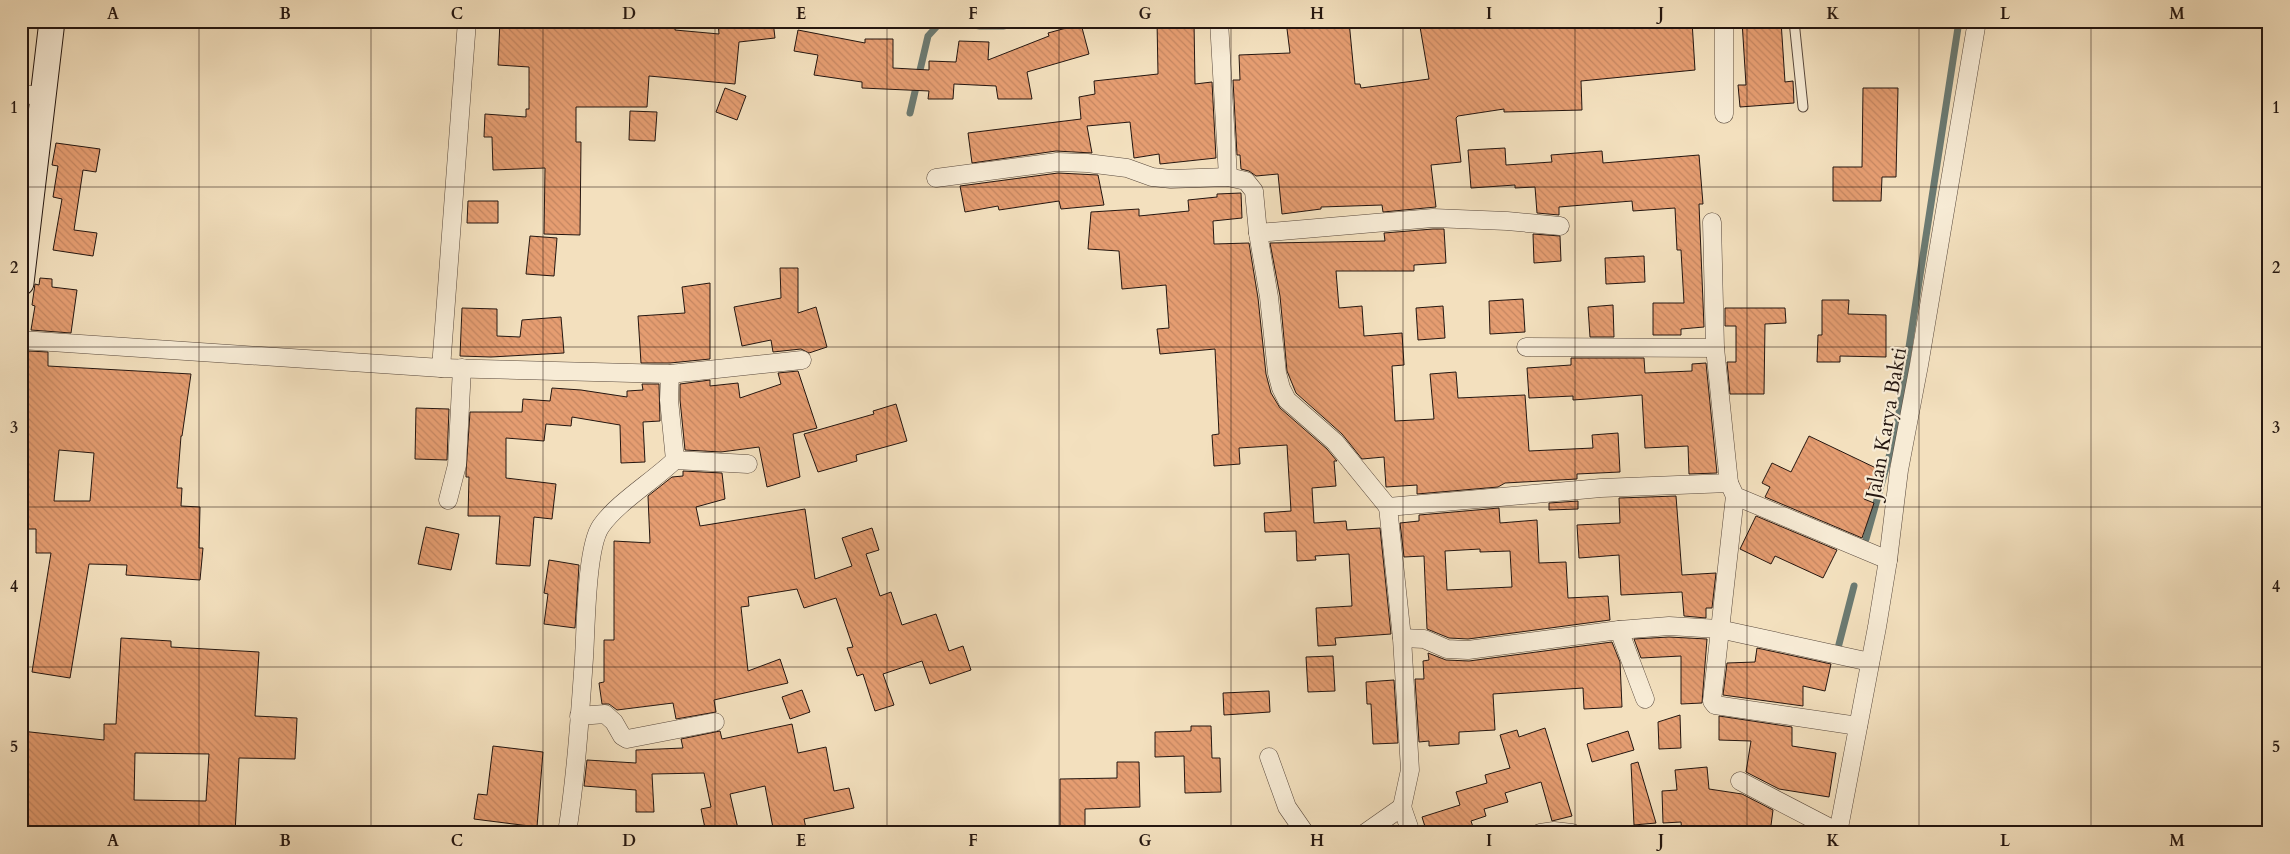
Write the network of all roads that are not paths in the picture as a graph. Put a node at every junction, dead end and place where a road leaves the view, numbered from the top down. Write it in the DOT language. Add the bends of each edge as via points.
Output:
graph roads {
  1 [pos="52,21"];
  2 [pos="467,21"];
  3 [pos="1219,21"];
  4 [pos="1724,21"];
  5 [pos="1794,21"];
  6 [pos="1976,21"];
  7 [pos="31,95"];
  8 [pos="1803,107"];
  9 [pos="1724,114"];
  10 [pos="1228,177"];
  11 [pos="936,178"];
  12 [pos="1712,222"];
  13 [pos="1560,226"];
  14 [pos="1258,233"];
  15 [pos="21,283"];
  16 [pos="21,340"];
  17 [pos="1526,347"];
  18 [pos="1715,348"];
  19 [pos="802,360"];
  20 [pos="441,368"];
  21 [pos="462,368"];
  22 [pos="670,374"];
  23 [pos="675,460"];
  24 [pos="748,464"];
  25 [pos="1732,490"];
  26 [pos="448,500"];
  27 [pos="1388,507"];
  28 [pos="1888,560"];
  29 [pos="1720,629"];
  30 [pos="1619,630"];
  31 [pos="1402,638"];
  32 [pos="1870,662"];
  33 [pos="1645,699"];
  34 [pos="579,716"];
  35 [pos="715,722"];
  36 [pos="1858,726"];
  37 [pos="1269,757"];
  38 [pos="1740,781"];
  39 [pos="1402,807"];
  40 [pos="1838,832"];
  41 [pos="566,833"];
  42 [pos="1305,833"];
  43 [pos="1365,833"];
  44 [pos="1411,833"];
  45 [pos="1540,833"];
  46 [pos="1572,833"];
  1 -- 7 [label="street"];
  2 -- 20 [label="street"];
  3 -- 10 [label="street"];
  4 -- 9 [label="street"];
  5 -- 8 [label="lane"];
  6 -- 28 [label="street, Jalan Karya Bakti" via="1899,470"];
  7 -- 15 [label="street"];
  10 -- 11 [label="street" via="1170,180 1127,168 1057,162"];
  10 -- 14 [label="street" via="1246,181 1251,187"];
  12 -- 18 [label="street"];
  13 -- 14 [label="street" via="1433,218"];
  14 -- 27 [label="street" via="1277,373 1284,394 1335,442"];
  16 -- 20 [label="street"];
  17 -- 18 [label="street"];
  18 -- 25 [label="street"];
  19 -- 22 [label="street"];
  20 -- 21 [label="street"];
  21 -- 22 [label="street"];
  21 -- 26 [label="street" via="457,465"];
  22 -- 23 [label="street" via="669,400"];
  23 -- 24 [label="street"];
  23 -- 34 [label="street" via="616,510 595,537"];
  25 -- 27 [label="street" via="1601,488"];
  25 -- 28 [label="street"];
  25 -- 29 [label="street"];
  27 -- 31 [label="street"];
  28 -- 32 [label="street, Jalan Karya Bakti"];
  29 -- 30 [label="street" via="1669,626"];
  29 -- 32 [label="street"];
  29 -- 36 [label="street" via="1711,695 1715,705"];
  30 -- 31 [label="street" via="1468,650 1447,649 1424,639"];
  30 -- 33 [label="street"];
  31 -- 39 [label="street" via="1410,770"];
  32 -- 36 [label="street, Jalan Karya Bakti"];
  34 -- 35 [label="street" via="605,714 627,738"];
  34 -- 41 [label="street"];
  36 -- 40 [label="street, Jalan Karya Bakti"];
  37 -- 42 [label="street" via="1287,807"];
  38 -- 40 [label="street"];
  39 -- 43 [label="street"];
  39 -- 44 [label="street"];
  45 -- 46 [label="street" via="1554,830"];
}
